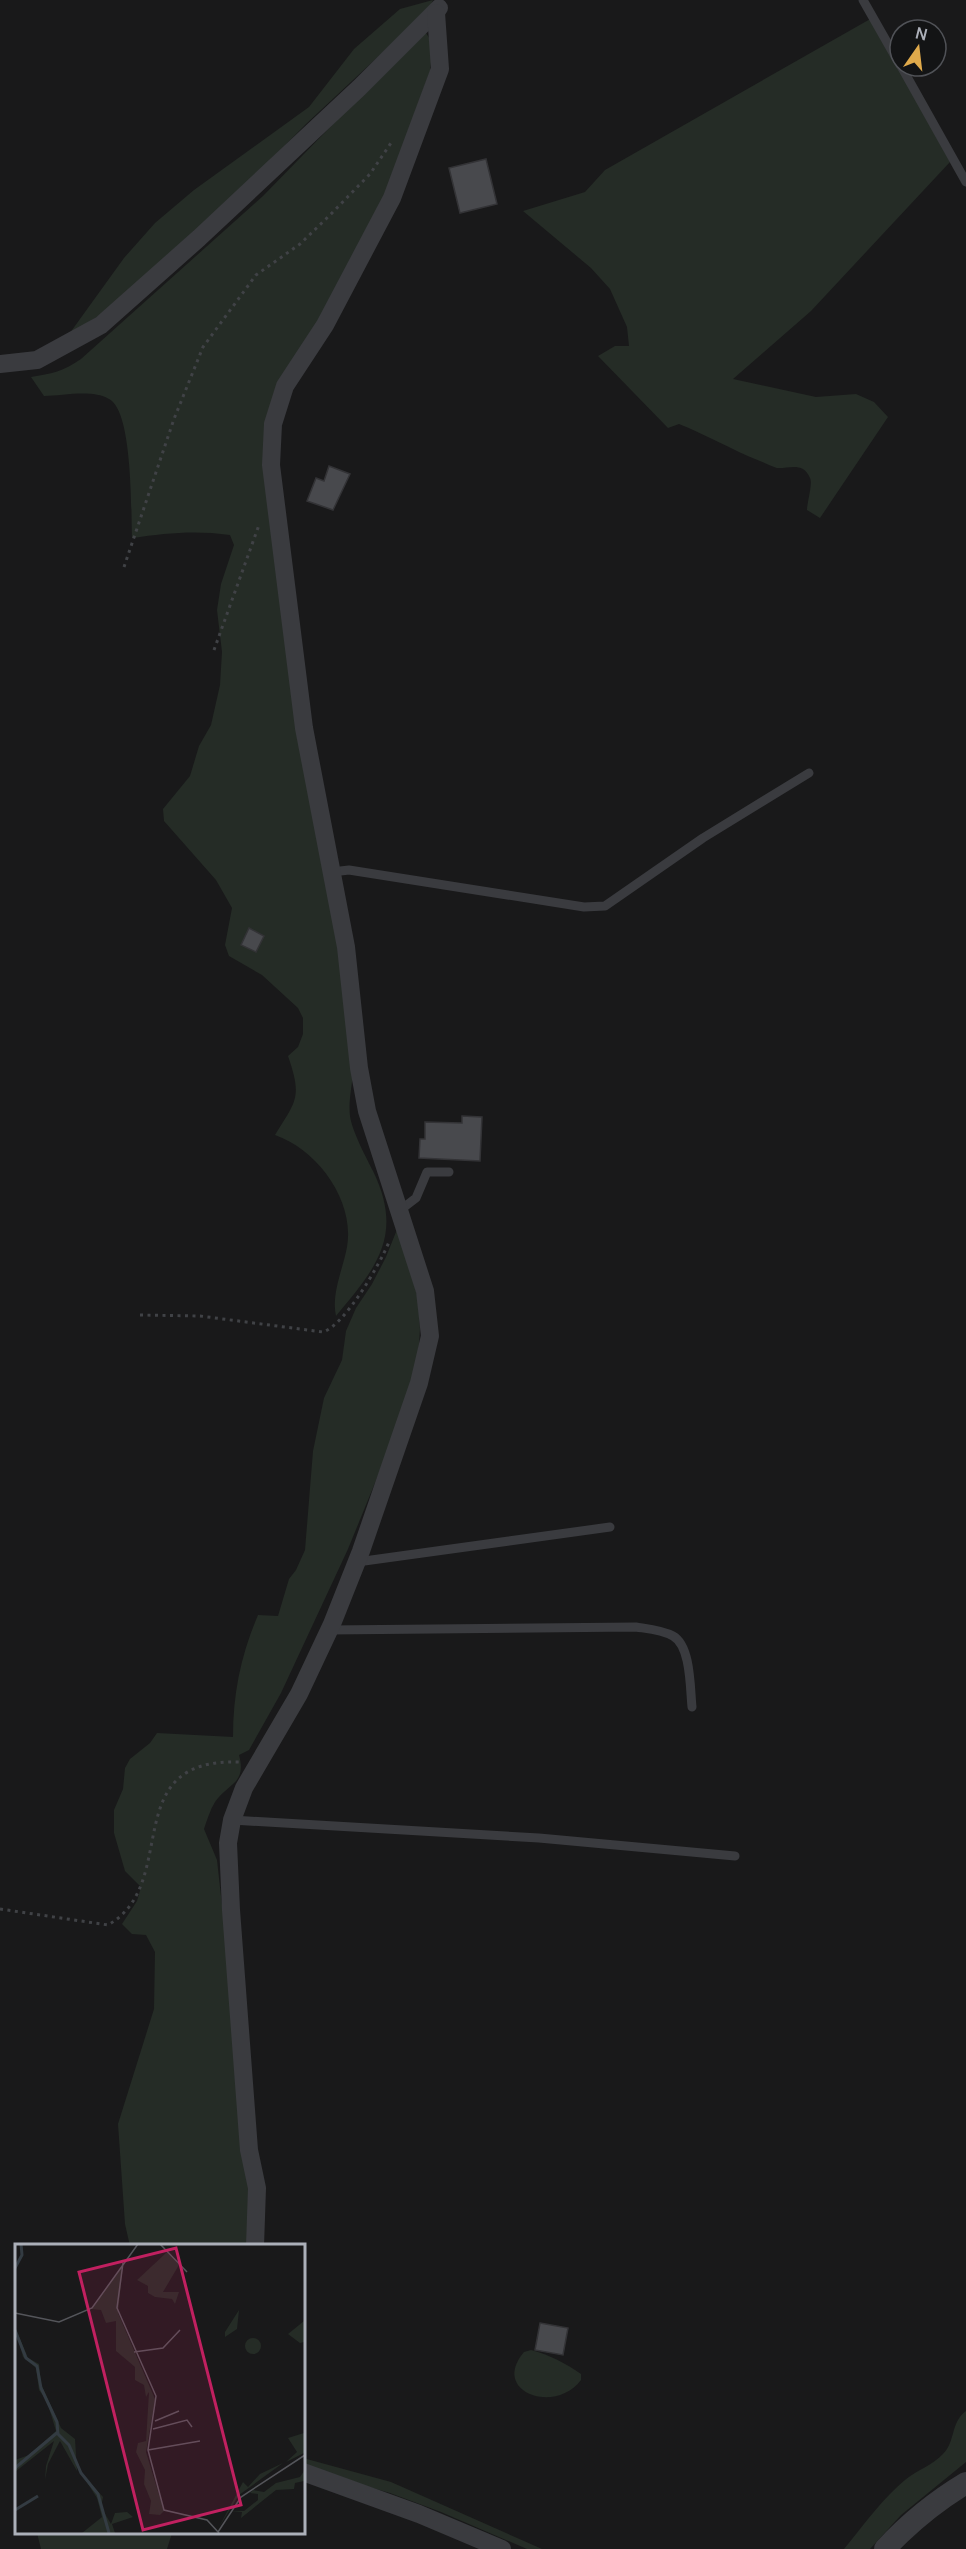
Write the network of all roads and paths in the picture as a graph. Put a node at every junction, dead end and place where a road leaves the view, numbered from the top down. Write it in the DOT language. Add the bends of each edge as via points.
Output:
graph roads {
  1 [pos="863,0"];
  2 [pos="442,6"];
  3 [pos="888,44"];
  4 [pos="907,78"];
  5 [pos="395,137"];
  6 [pos="966,182"];
  7 [pos="0,364"];
  8 [pos="276,504"];
  9 [pos="124,567"];
  10 [pos="214,650"];
  11 [pos="809,773"];
  12 [pos="332,872"];
  13 [pos="448,1172"];
  14 [pos="399,1211"];
  15 [pos="140,1315"];
  16 [pos="610,1527"];
  17 [pos="357,1562"];
  18 [pos="329,1630"];
  19 [pos="693,1707"];
  20 [pos="258,1763"];
  21 [pos="232,1820"];
  22 [pos="735,1856"];
  23 [pos="0,1909"];
  24 [pos="255,2244"];
  25 [pos="304,2472"];
  26 [pos="966,2483"];
  27 [pos="502,2549"];
  28 [pos="885,2549"];
  1 -- 3 [label="lane"];
  2 -- 7 [label="street" via="208,230 101,325 37,360"];
  2 -- 8 [label="street" via="440,69 392,198 325,325 285,386 273,424 271,465"];
  4 -- 6 [label="lane"];
  5 -- 9 [label="path" via="370,174 330,215 300,244 256,275 203,347"];
  8 -- 10 [label="path" via="268,508 261,520"];
  8 -- 12 [label="street" via="304,728"];
  11 -- 12 [label="lane" via="702,838 605,906 584,907 349,870"];
  12 -- 14 [label="street" via="346,946 367,1111"];
  13 -- 14 [label="lane" via="427,1172 416,1198"];
  14 -- 15 [label="path" via="383,1257 358,1297 331,1329 322,1332 200,1316"];
  14 -- 17 [label="street" via="425,1291 430,1336 419,1383"];
  16 -- 17 [label="lane"];
  17 -- 18 [label="street"];
  18 -- 19 [label="lane" via="636,1627 662,1631 676,1637 685,1650"];
  18 -- 20 [label="street" via="299,1694"];
  20 -- 21 [label="street"];
  20 -- 23 [label="path" via="225,1762 188,1770 168,1789 137,1895 123,1917 108,1925"];
  21 -- 22 [label="lane" via="539,1838"];
  21 -- 24 [label="street" via="228,1843 231,1910 249,2150 257,2188"];
  25 -- 27 [label="street"];
  26 -- 28 [label="street" via="945,2495"];
}
